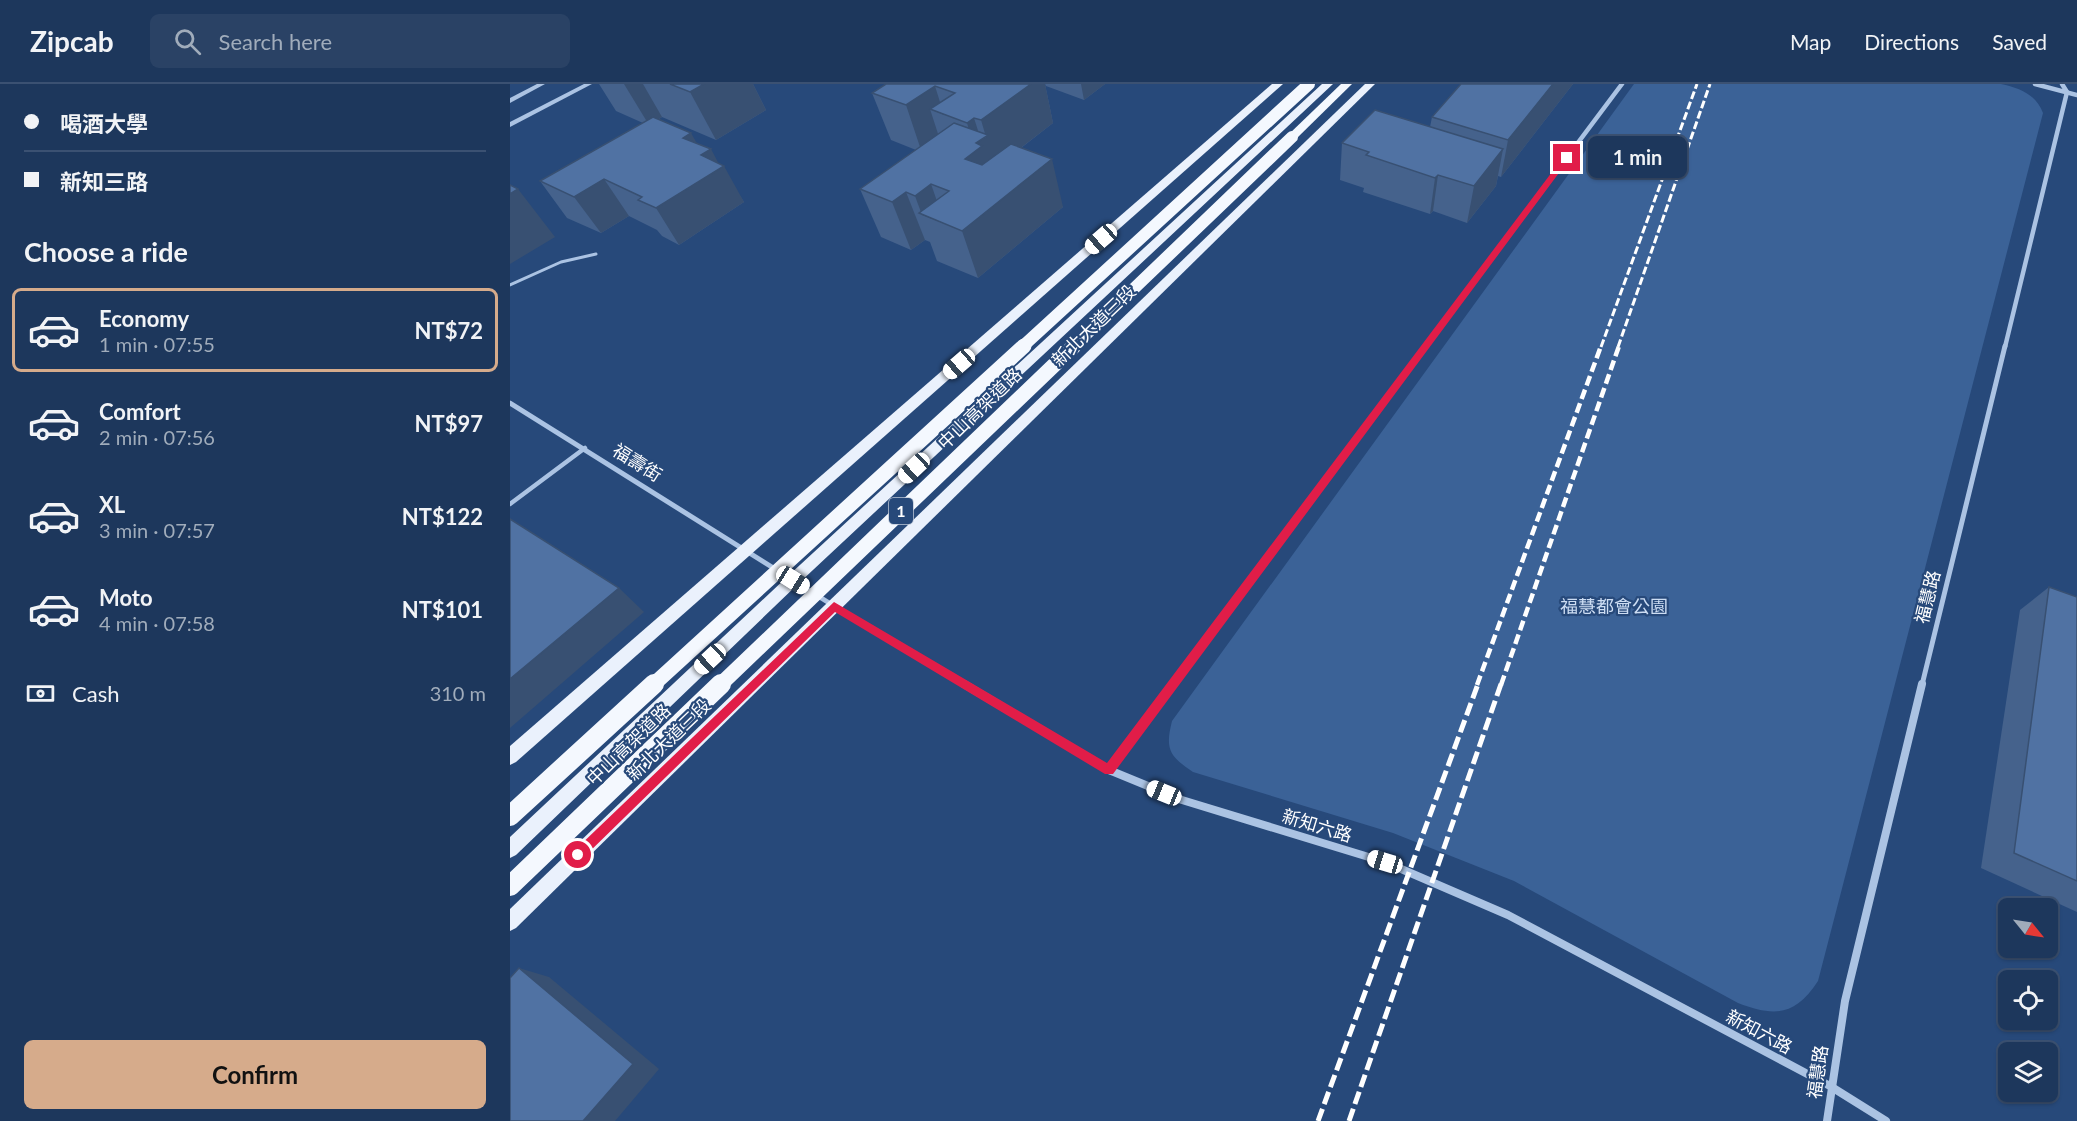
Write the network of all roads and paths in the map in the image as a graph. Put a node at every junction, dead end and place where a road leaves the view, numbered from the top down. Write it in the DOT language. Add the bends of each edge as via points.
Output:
graph roads {
  1 [pos="542,84"];
  2 [pos="589,84"];
  3 [pos="1278,84"];
  4 [pos="1309,84"];
  5 [pos="1328,84"];
  6 [pos="1347,84"];
  7 [pos="1370,84"];
  8 [pos="1622,84"];
  9 [pos="2035,84"];
  10 [pos="2062,84"];
  11 [pos="2067,92"];
  12 [pos="2077,94"];
  13 [pos="510,100"];
  14 [pos="510,125"];
  15 [pos="596,254"];
  16 [pos="510,285"];
  17 [pos="510,403"];
  18 [pos="585,448"];
  19 [pos="510,504"];
  20 [pos="747,550"];
  21 [pos="793,580"];
  22 [pos="834,606"];
  23 [pos="510,757"];
  24 [pos="1109,770"];
  25 [pos="510,816"];
  26 [pos="510,849"];
  27 [pos="510,886"];
  28 [pos="510,922"];
  29 [pos="1830,1086"];
  30 [pos="1827,1121"];
  31 [pos="1886,1121"];
  1 -- 13 [label="street"];
  2 -- 14 [label="street"];
  3 -- 20 [label="main road"];
  4 -- 25 [label="highway, 中山高架道路 / 1, bridge"];
  5 -- 21 [label="main road, 新北大道三段 / 1"];
  6 -- 27 [label="highway, 中山高架道路 / 1, bridge"];
  7 -- 22 [label="main road, 新北大道三段 / 1"];
  8 -- 24 [label="street"];
  9 -- 11 [label="street"];
  10 -- 11 [label="street"];
  11 -- 12 [label="street"];
  11 -- 29 [label="street, 福慧路" via="1845,1000"];
  15 -- 16 [label="lane" via="561,262"];
  17 -- 18 [label="street, 福壽街"];
  18 -- 19 [label="lane"];
  18 -- 20 [label="street, 福壽街"];
  20 -- 21 [label="street, 新知六路"];
  20 -- 23 [label="main road"];
  21 -- 22 [label="street, 新知六路"];
  21 -- 26 [label="main road, 新北大道三段 / 1"];
  22 -- 24 [label="street, 新知六路"];
  22 -- 28 [label="main road, 新北大道三段 / 1"];
  24 -- 29 [label="street, 新知六路" via="1182,800 1385,862 1508,915"];
  29 -- 30 [label="street, 福慧路"];
  29 -- 31 [label="street, 新知六路"];
}
